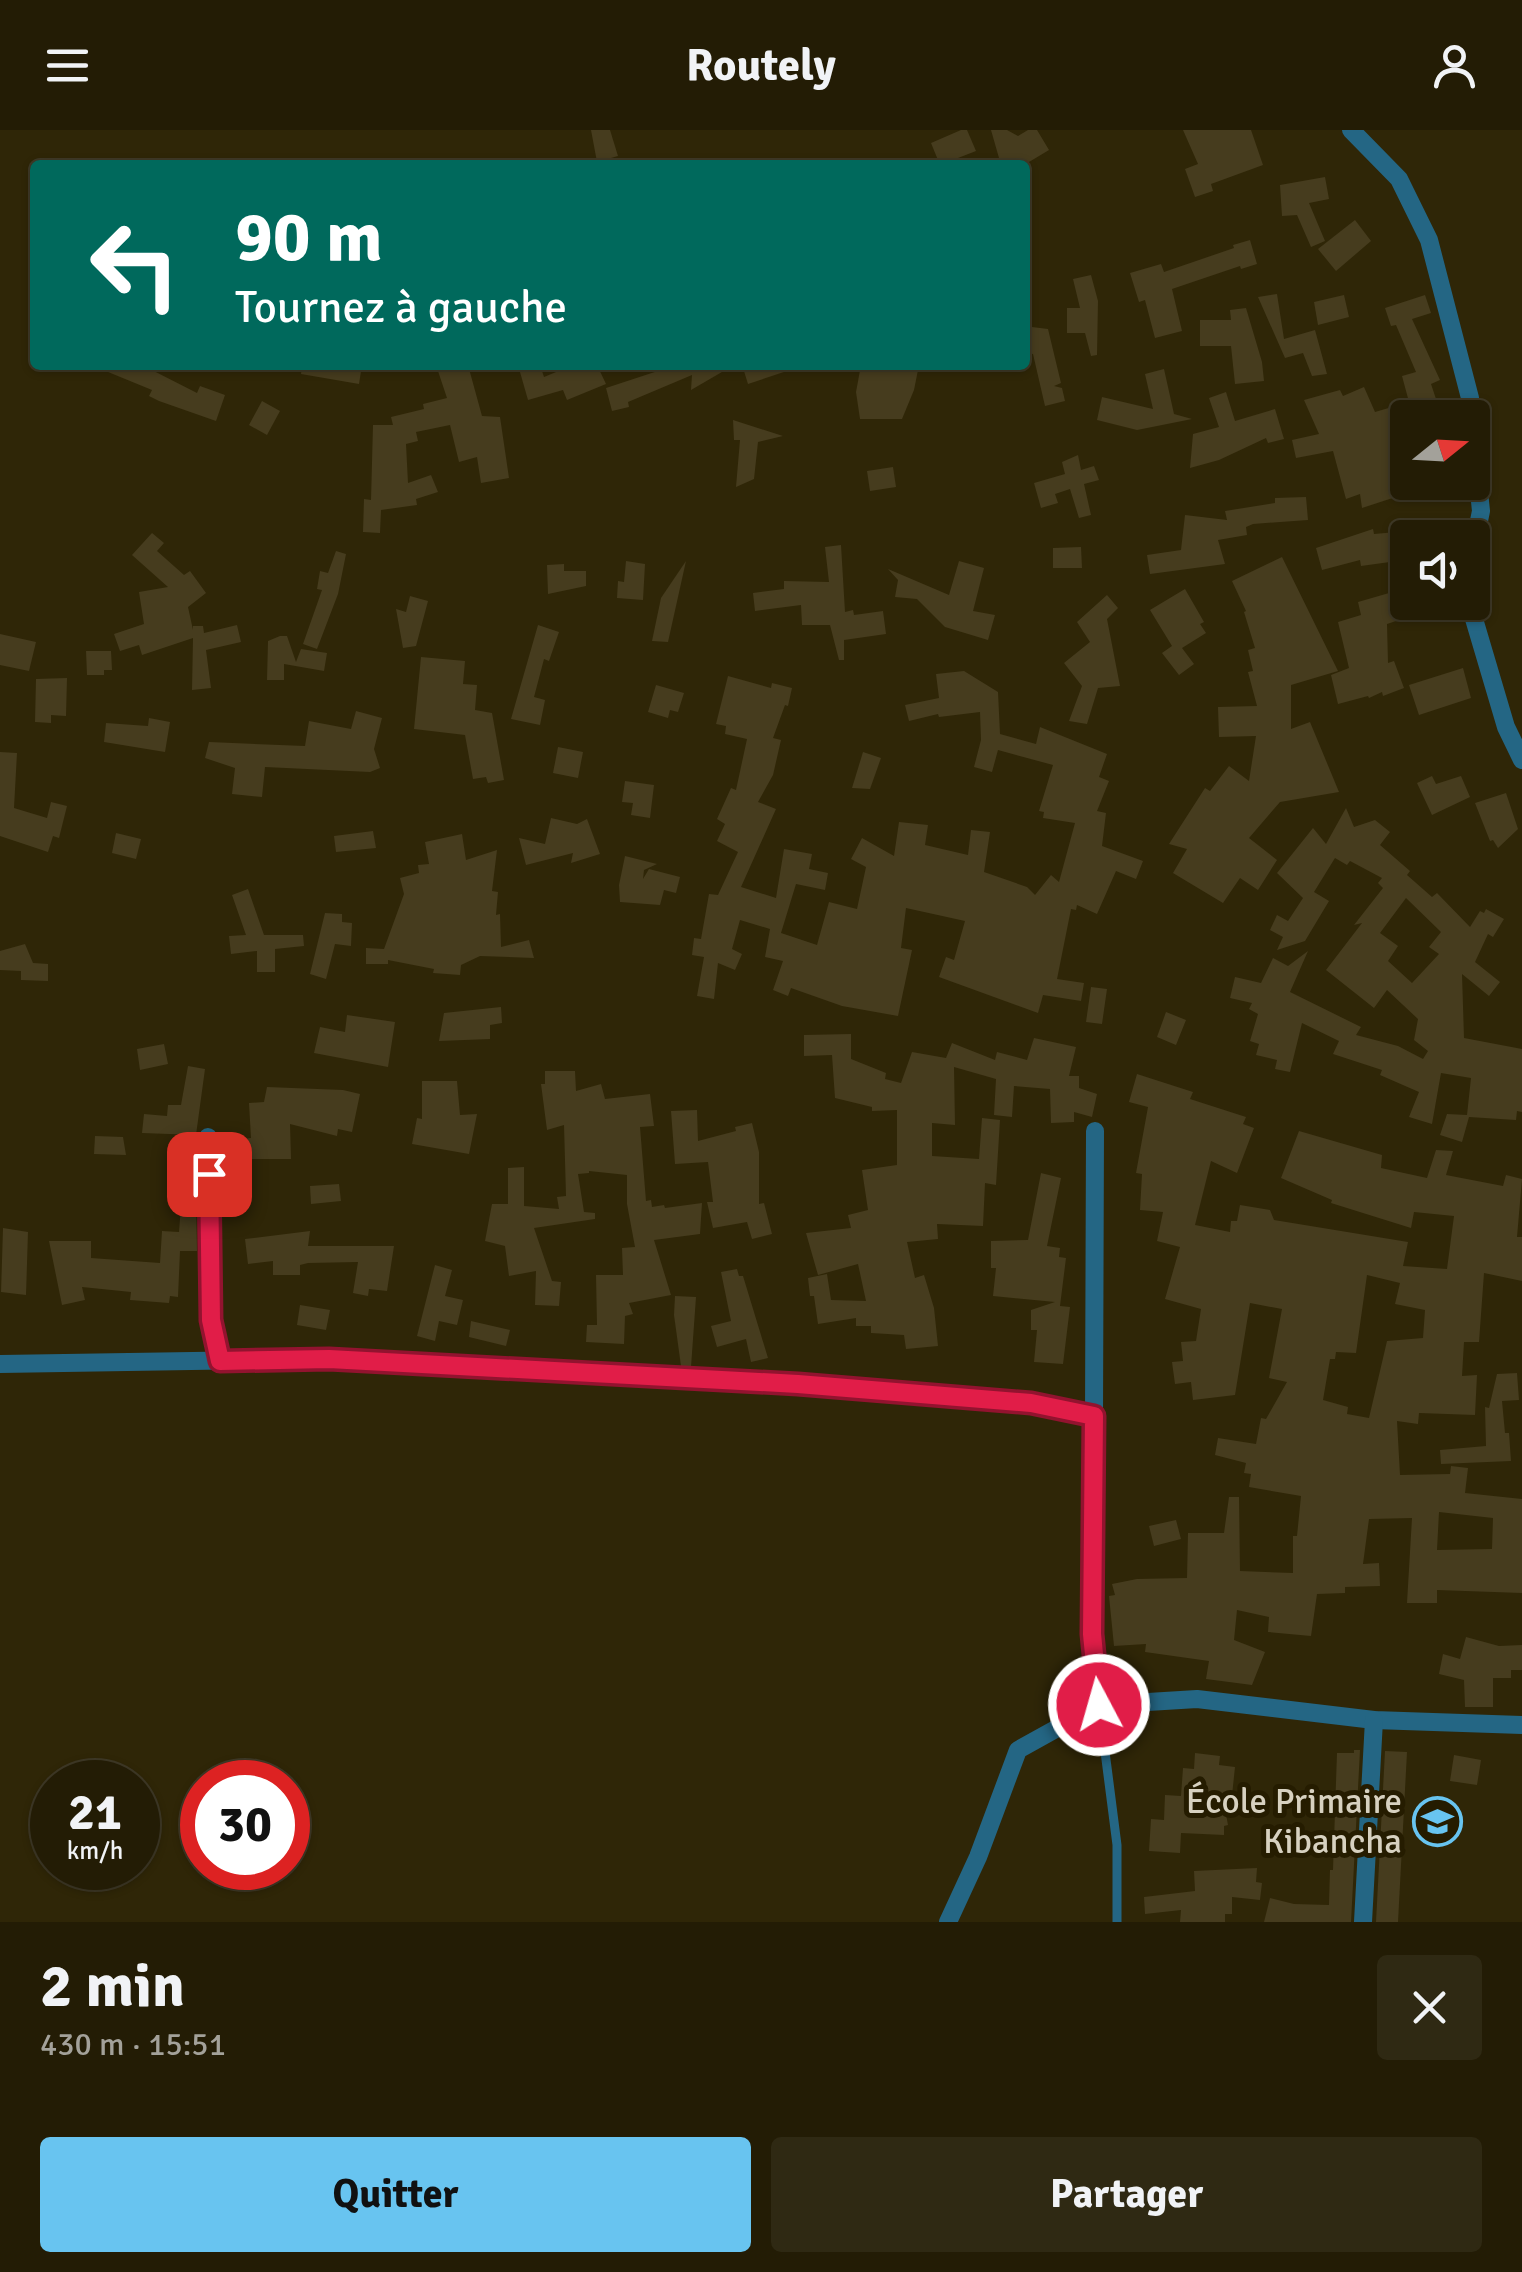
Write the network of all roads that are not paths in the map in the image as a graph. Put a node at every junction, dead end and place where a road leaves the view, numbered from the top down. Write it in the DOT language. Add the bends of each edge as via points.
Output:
graph roads {
  1 [pos="1351,130"];
  2 [pos="1470,400"];
  3 [pos="1474,620"];
  4 [pos="1522,760"];
  5 [pos="1095,1131"];
  6 [pos="208,1138"];
  7 [pos="220,1361"];
  8 [pos="0,1364"];
  9 [pos="1094,1416"];
  10 [pos="1099,1705"];
  11 [pos="1374,1720"];
  12 [pos="1522,1725"];
  13 [pos="948,1922"];
  14 [pos="1117,1922"];
  15 [pos="1363,1922"];
  1 -- 2 [label="street" via="1398,179 1428,240"];
  3 -- 4 [label="street"];
  5 -- 9 [label="street"];
  6 -- 7 [label="street" via="211,1320"];
  7 -- 8 [label="street"];
  7 -- 9 [label="street" via="329,1359 802,1385 1031,1403"];
  9 -- 10 [label="street" via="1092,1634"];
  10 -- 11 [label="street" via="1197,1699"];
  10 -- 13 [label="street" via="1018,1750"];
  10 -- 14 [label="lane" via="1118,1845"];
  11 -- 12 [label="street"];
  11 -- 15 [label="street"];
}
